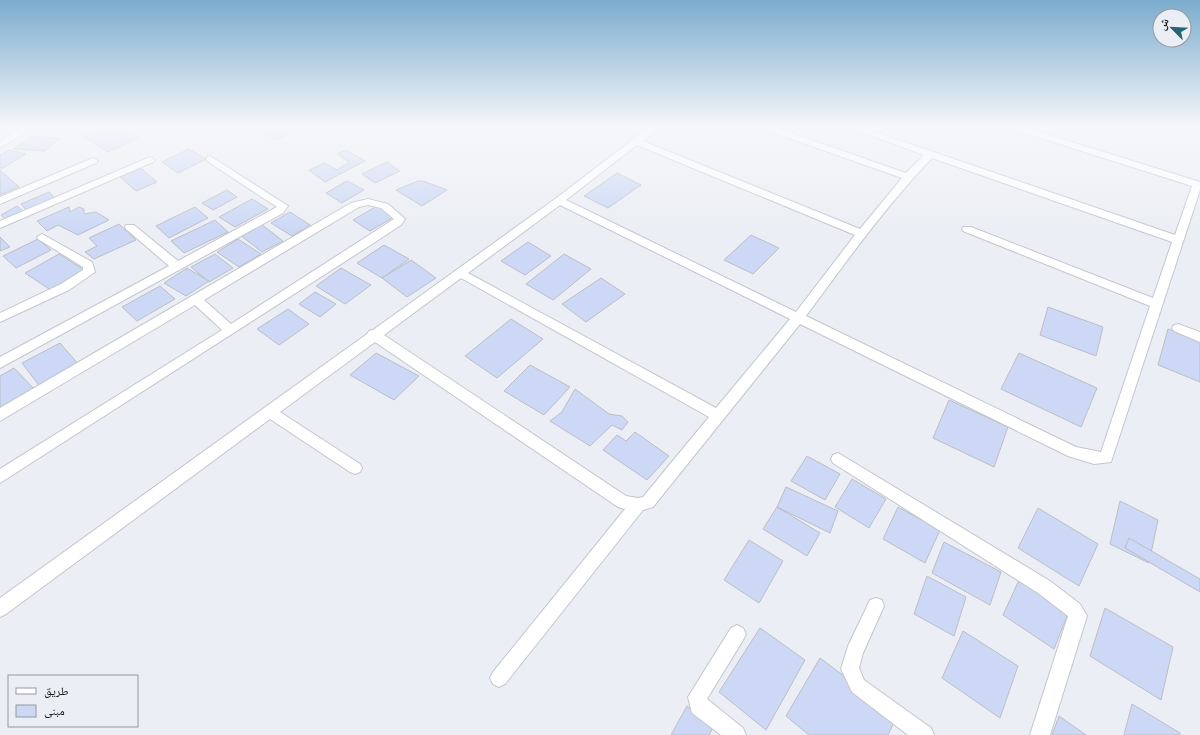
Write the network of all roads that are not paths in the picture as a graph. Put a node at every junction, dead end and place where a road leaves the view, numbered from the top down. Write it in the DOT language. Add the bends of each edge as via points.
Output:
graph roads {
  1 [pos="90,162"];
  2 [pos="145,162"];
  3 [pos="215,162"];
  4 [pos="610,162"];
  5 [pos="687,162"];
  6 [pos="866,162"];
  7 [pos="922,162"];
  8 [pos="954,162"];
  9 [pos="1126,162"];
  10 [pos="908,177"];
  11 [pos="1198,185"];
  12 [pos="0,201"];
  13 [pos="558,201"];
  14 [pos="0,225"];
  15 [pos="130,227"];
  16 [pos="966,229"];
  17 [pos="862,234"];
  18 [pos="42,237"];
  19 [pos="1178,240"];
  20 [pos="177,267"];
  21 [pos="460,273"];
  22 [pos="196,300"];
  23 [pos="1157,304"];
  24 [pos="0,318"];
  25 [pos="798,318"];
  26 [pos="1178,328"];
  27 [pos="230,330"];
  28 [pos="373,334"];
  29 [pos="1200,337"];
  30 [pos="0,363"];
  31 [pos="268,411"];
  32 [pos="0,415"];
  33 [pos="718,416"];
  34 [pos="838,459"];
  35 [pos="355,468"];
  36 [pos="0,477"];
  37 [pos="638,505"];
  38 [pos="876,606"];
  39 [pos="0,608"];
  40 [pos="737,634"];
  41 [pos="499,678"];
  42 [pos="736,735"];
  43 [pos="924,735"];
  44 [pos="1040,735"];
  1 -- 12 [label="street"];
  2 -- 14 [label="street"];
  3 -- 20 [label="street" via="283,206 279,211"];
  4 -- 13 [label="street"];
  5 -- 17 [label="street"];
  6 -- 10 [label="street"];
  7 -- 10 [label="street"];
  8 -- 19 [label="street"];
  9 -- 11 [label="street"];
  10 -- 17 [label="street"];
  11 -- 19 [label="street"];
  13 -- 21 [label="street"];
  13 -- 25 [label="street"];
  15 -- 20 [label="street"];
  16 -- 23 [label="street"];
  17 -- 25 [label="street"];
  18 -- 24 [label="street" via="88,265 89,272 65,287"];
  19 -- 23 [label="street"];
  20 -- 30 [label="street"];
  21 -- 28 [label="street"];
  21 -- 33 [label="street"];
  22 -- 27 [label="street"];
  22 -- 27 [label="street" via="364,201 380,203 400,219 389,229"];
  22 -- 32 [label="street"];
  23 -- 25 [label="street" via="1106,458 1094,458 1073,452"];
  25 -- 33 [label="street"];
  26 -- 29 [label="street"];
  27 -- 36 [label="street"];
  28 -- 31 [label="street"];
  28 -- 37 [label="street" via="623,502"];
  31 -- 35 [label="street"];
  31 -- 39 [label="street"];
  33 -- 37 [label="street" via="648,502"];
  34 -- 44 [label="street" via="1044,587 1074,610 1078,616"];
  37 -- 41 [label="street"];
  38 -- 43 [label="street" via="854,652 850,669 858,686"];
  40 -- 42 [label="street" via="697,697 699,706"];
}
